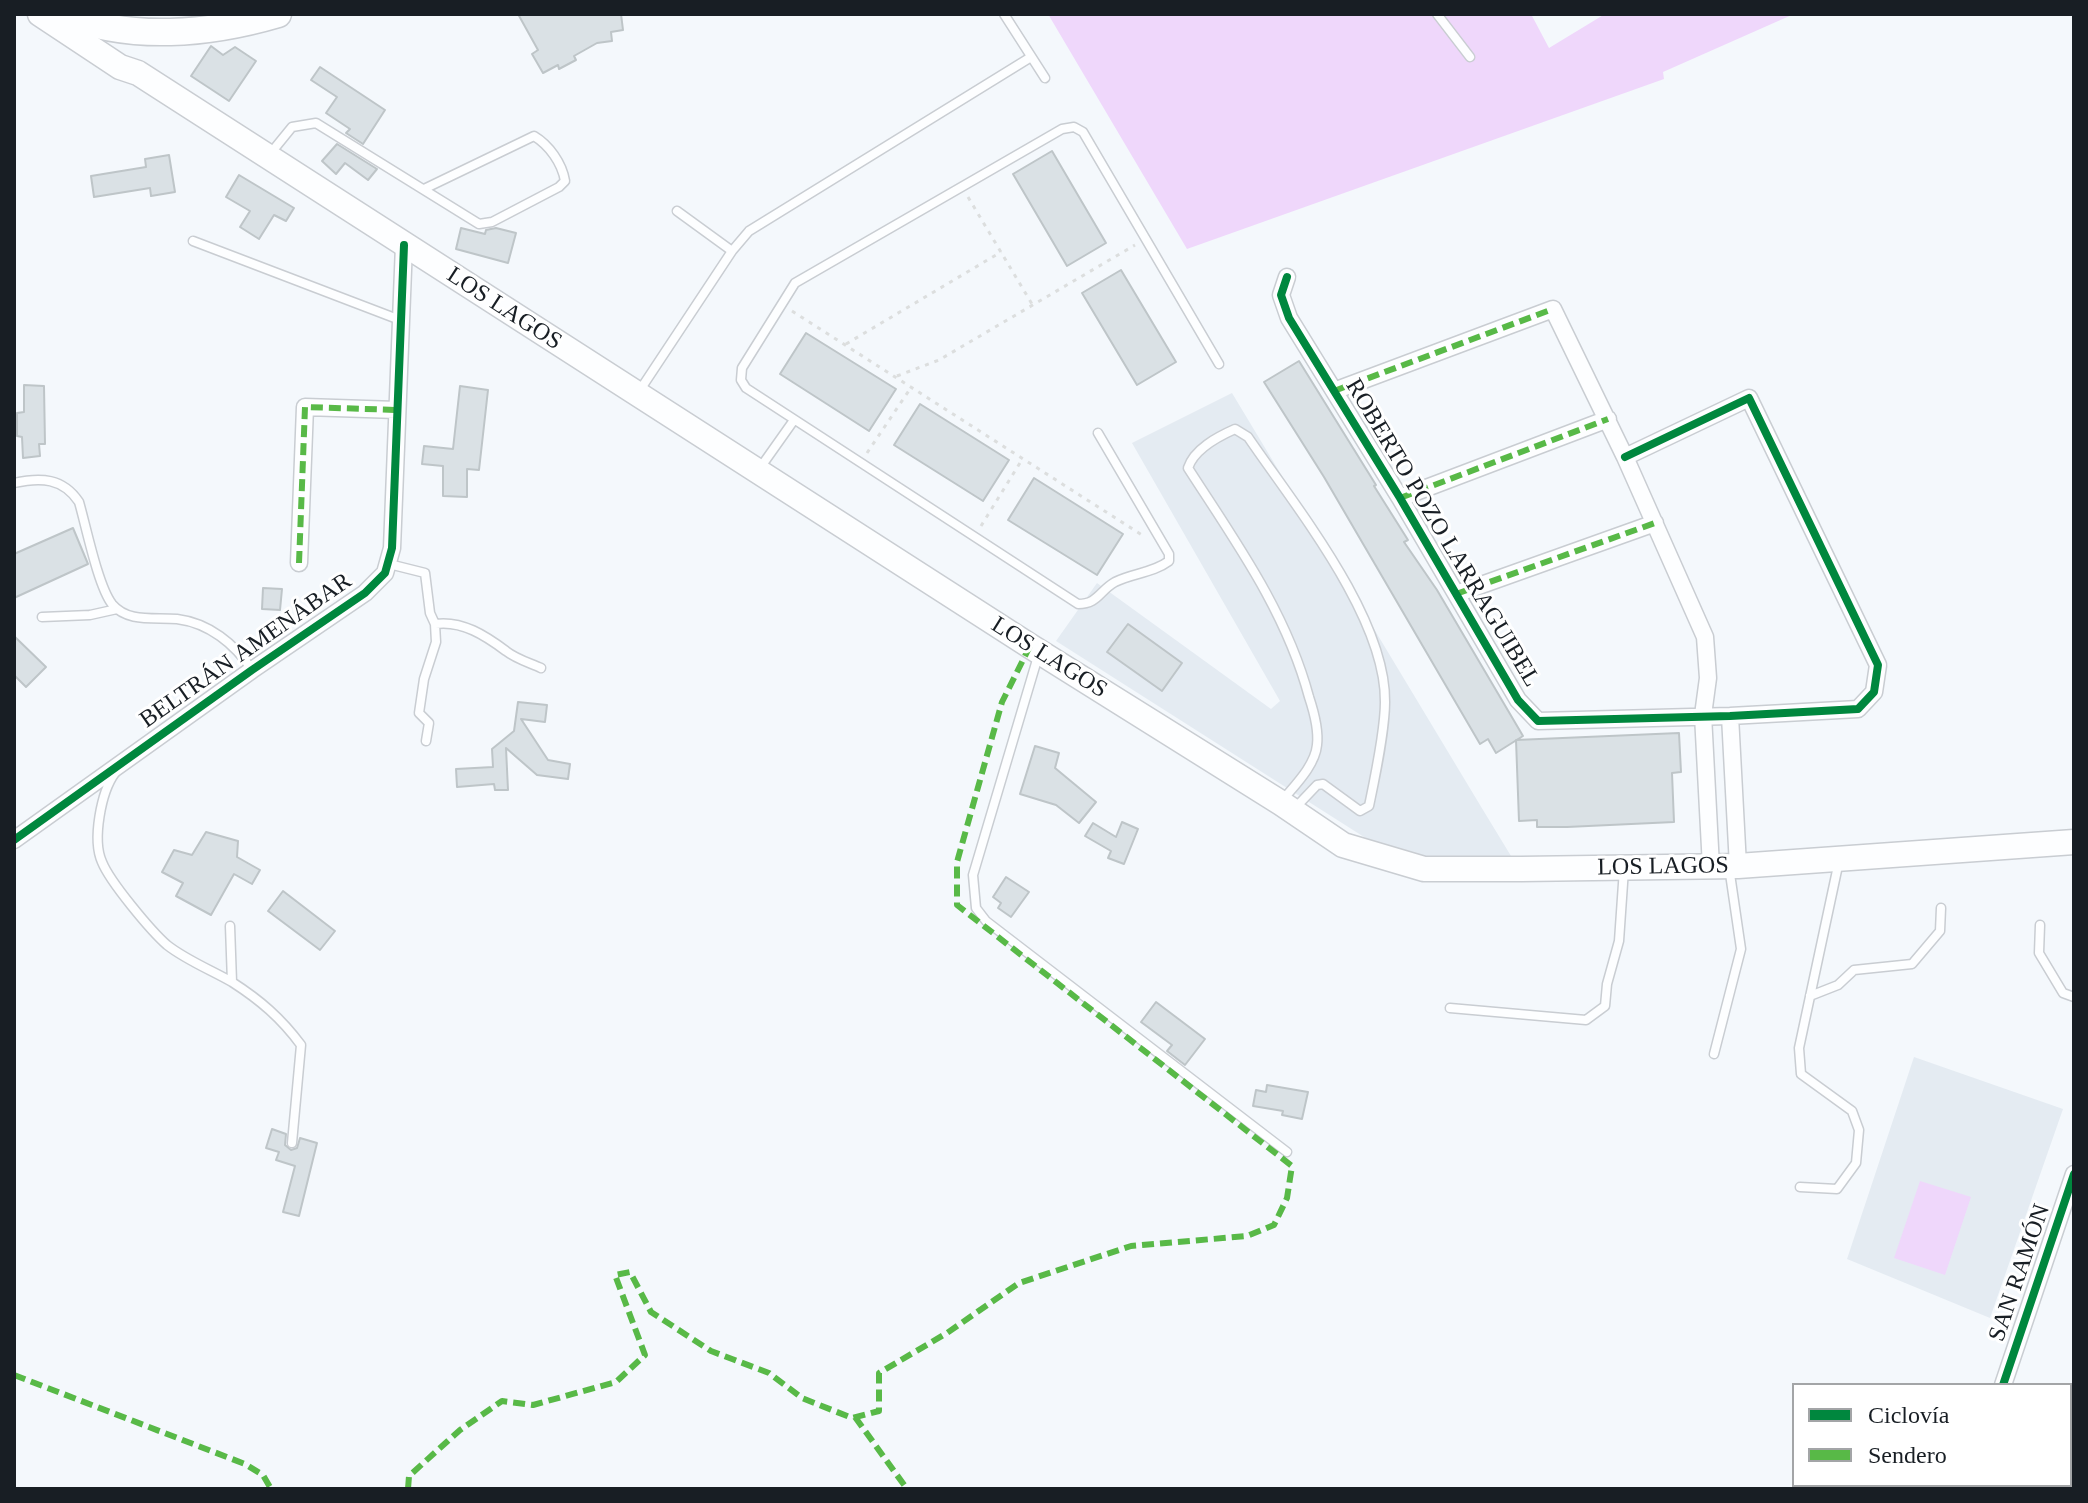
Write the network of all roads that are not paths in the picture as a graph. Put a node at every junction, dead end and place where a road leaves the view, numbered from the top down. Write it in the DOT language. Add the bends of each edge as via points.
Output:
graph roads {
  1 [pos="40,14"];
  2 [pos="63,14"];
  3 [pos="278,14"];
  4 [pos="1004,14"];
  5 [pos="1437,14"];
  6 [pos="112,20"];
  7 [pos="1031,57"];
  8 [pos="1470,57"];
  9 [pos="138,73"];
  10 [pos="1045,78"];
  11 [pos="268,157"];
  12 [pos="424,189"];
  13 [pos="677,211"];
  14 [pos="193,241"];
  15 [pos="404,245"];
  16 [pos="732,251"];
  17 [pos="1287,277"];
  18 [pos="400,320"];
  19 [pos="1219,364"];
  20 [pos="1334,391"];
  21 [pos="637,394"];
  22 [pos="397,410"];
  23 [pos="1608,419"];
  24 [pos="794,420"];
  25 [pos="1098,433"];
  26 [pos="1625,457"];
  27 [pos="757,471"];
  28 [pos="14,483"];
  29 [pos="1400,498"];
  30 [pos="1655,523"];
  31 [pos="299,563"];
  32 [pos="389,564"];
  33 [pos="1456,594"];
  34 [pos="117,609"];
  35 [pos="42,617"];
  36 [pos="435,624"];
  37 [pos="1039,652"];
  38 [pos="541,668"];
  39 [pos="252,670"];
  40 [pos="1703,715"];
  41 [pos="1730,716"];
  42 [pos="426,741"];
  43 [pos="125,760"];
  44 [pos="1287,807"];
  45 [pos="14,840"];
  46 [pos="2074,842"];
  47 [pos="1839,859"];
  48 [pos="1726,866"];
  49 [pos="1624,868"];
  50 [pos="1941,908"];
  51 [pos="2040,925"];
  52 [pos="230,926"];
  53 [pos="232,982"];
  54 [pos="1810,996"];
  55 [pos="2074,997"];
  56 [pos="1450,1008"];
  57 [pos="1714,1054"];
  58 [pos="292,1143"];
  59 [pos="1287,1152"];
  60 [pos="2074,1174"];
  61 [pos="1800,1187"];
  62 [pos="2004,1383"];
  1 -- 9 [label="main road, LOS LAGOS" via="120,67"];
  2 -- 6 [label="main road" via="85,23"];
  3 -- 6 [label="main road" via="194,31 136,31"];
  4 -- 7 [label="lane"];
  5 -- 8 [label="lane"];
  6 -- 9 [label="main road, LOS LAGOS" via="123,53"];
  7 -- 10 [label="lane"];
  7 -- 16 [label="lane" via="765,220"];
  9 -- 11 [label="main road, LOS LAGOS"];
  11 -- 12 [label="lane" via="292,127 316,123"];
  11 -- 15 [label="main road, LOS LAGOS"];
  12 -- 12 [label="lane" via="534,136 545,143 565,181 492,222 479,224"];
  13 -- 16 [label="lane"];
  14 -- 18 [label="lane"];
  15 -- 18 [label="street"];
  15 -- 21 [label="main road, LOS LAGOS"];
  16 -- 21 [label="lane"];
  17 -- 20 [label="street, ROBERTO POZO LARRAGUIBEL" via="1281,295 1289,318"];
  18 -- 22 [label="street"];
  19 -- 24 [label="lane" via="1083,132 1074,127 1062,129 795,283 742,368 741,380"];
  20 -- 23 [label="street" via="1553,309"];
  20 -- 29 [label="street, ROBERTO POZO LARRAGUIBEL"];
  21 -- 27 [label="main road, LOS LAGOS"];
  22 -- 31 [label="street" via="305,407"];
  22 -- 32 [label="street"];
  23 -- 26 [label="street"];
  23 -- 29 [label="street"];
  24 -- 25 [label="lane" via="1078,604 1096,601 1116,582 1169,561"];
  24 -- 27 [label="lane"];
  26 -- 30 [label="street"];
  26 -- 41 [label="street, ROBERTO POZO LARRAGUIBEL" via="1749,398 1878,665 1874,692 1858,709"];
  27 -- 37 [label="main road, LOS LAGOS"];
  28 -- 34 [label="lane" via="51,480 74,495 105,591"];
  29 -- 33 [label="street, ROBERTO POZO LARRAGUIBEL"];
  30 -- 33 [label="street"];
  30 -- 40 [label="street" via="1705,637 1708,678"];
  32 -- 36 [label="lane" via="425,573"];
  32 -- 39 [label="street, BELTRÁN AMENÁBAR" via="377,584"];
  33 -- 40 [label="street, ROBERTO POZO LARRAGUIBEL" via="1518,700 1538,721"];
  34 -- 35 [label="lane"];
  34 -- 39 [label="lane" via="134,617 202,626 236,648"];
  36 -- 38 [label="lane" via="462,626"];
  36 -- 42 [label="lane" via="436,642 419,713 429,723"];
  37 -- 44 [label="main road, LOS LAGOS"];
  37 -- 59 [label="lane" via="973,875 976,908 986,921"];
  39 -- 43 [label="street, BELTRÁN AMENÁBAR"];
  40 -- 41 [label="street, ROBERTO POZO LARRAGUIBEL"];
  40 -- 48 [label="street"];
  41 -- 48 [label="street"];
  43 -- 45 [label="street, BELTRÁN AMENÁBAR"];
  43 -- 53 [label="lane" via="111,777 100,812 103,865 169,947"];
  44 -- 44 [label="lane" via="1323,784 1360,811 1369,806 1385,702 1383,683 1353,592 1248,437 1235,429 1191,457 1188,468 1269,596 1304,677 1317,748"];
  44 -- 49 [label="main road, LOS LAGOS" via="1343,845 1424,869"];
  46 -- 47 [label="main road, LOS LAGOS"];
  47 -- 48 [label="main road, LOS LAGOS"];
  47 -- 54 [label="lane"];
  48 -- 49 [label="main road, LOS LAGOS"];
  48 -- 57 [label="lane" via="1741,949"];
  49 -- 56 [label="lane" via="1619,941 1605,1006 1586,1020"];
  50 -- 54 [label="lane" via="1940,931 1912,964 1854,970 1838,985"];
  51 -- 55 [label="lane" via="2039,953 2063,993"];
  52 -- 53 [label="lane"];
  53 -- 58 [label="lane" via="264,1003 301,1045"];
  54 -- 61 [label="lane" via="1799,1048 1801,1074 1852,1111 1859,1130 1856,1163 1837,1189"];
  60 -- 62 [label="street, SAN RAMÓN"];
}
